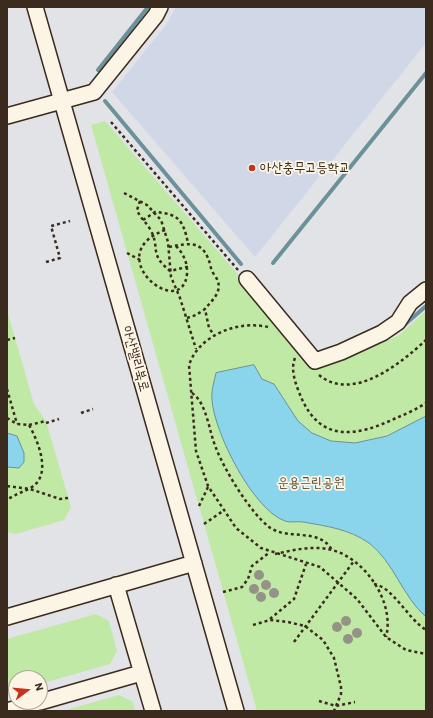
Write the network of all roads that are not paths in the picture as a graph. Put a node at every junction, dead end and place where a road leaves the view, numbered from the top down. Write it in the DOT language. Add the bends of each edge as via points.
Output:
graph roads {
  1 [pos="35,7"];
  2 [pos="160,7"];
  3 [pos="61,101"];
  4 [pos="7,116"];
  5 [pos="246,279"];
  6 [pos="426,290"];
  7 [pos="194,563"];
  8 [pos="116,585"];
  9 [pos="7,617"];
  10 [pos="142,673"];
  11 [pos="48,699"];
  12 [pos="153,711"];
  13 [pos="236,711"];
  1 -- 3 [label="street, 아산밸리북로"];
  2 -- 3 [label="street" via="94,92"];
  3 -- 4 [label="street"];
  3 -- 7 [label="street, 아산밸리북로"];
  5 -- 6 [label="street" via="315,361 382,333 398,322 410,303"];
  7 -- 8 [label="street"];
  7 -- 13 [label="street, 아산밸리북로"];
  8 -- 9 [label="street"];
  8 -- 10 [label="street"];
  10 -- 11 [label="street"];
  10 -- 12 [label="street"];
}
